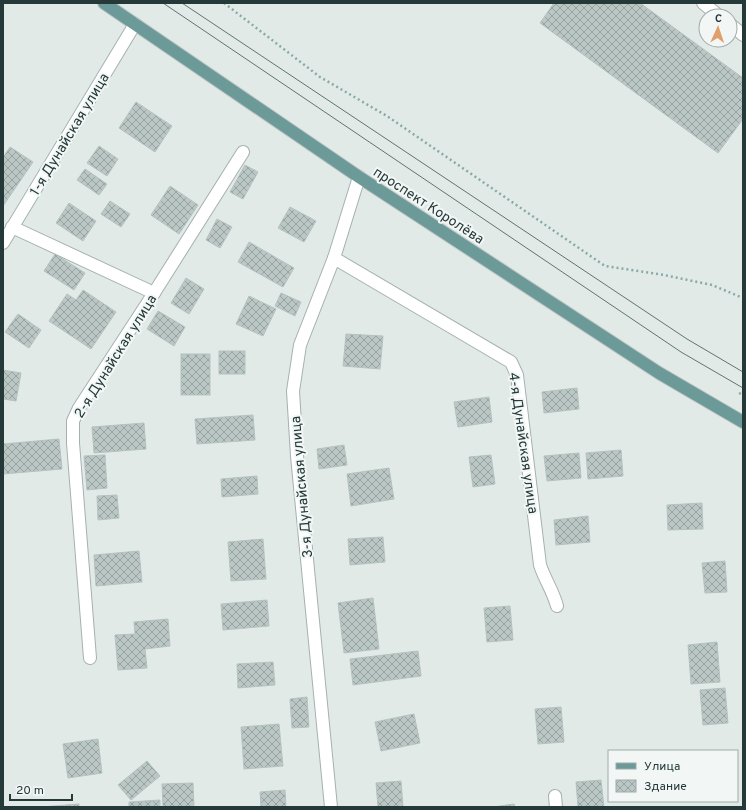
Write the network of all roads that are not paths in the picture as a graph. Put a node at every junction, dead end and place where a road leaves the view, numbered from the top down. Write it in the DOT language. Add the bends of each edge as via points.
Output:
graph roads {
  1 [pos="104,3"];
  2 [pos="135,24"];
  3 [pos="243,152"];
  4 [pos="359,177"];
  5 [pos="12,227"];
  6 [pos="3,243"];
  7 [pos="334,258"];
  8 [pos="154,293"];
  9 [pos="743,422"];
  10 [pos="557,606"];
  11 [pos="90,658"];
  12 [pos="331,807"];
  1 -- 2 [label="main road, проспект Королёва"];
  2 -- 4 [label="main road, проспект Королёва"];
  2 -- 5 [label="street, 1-я Дунайская улица"];
  3 -- 8 [label="street, 2-я Дунайская улица"];
  4 -- 7 [label="street, 3-я Дунайская улица"];
  4 -- 9 [label="main road, проспект Королёва" via="659,373"];
  5 -- 6 [label="street, 1-я Дунайская улица"];
  5 -- 8 [label="street"];
  7 -- 10 [label="street, 4-я Дунайская улица" via="511,362 517,374 540,566"];
  7 -- 12 [label="street, 3-я Дунайская улица" via="300,345 293,392"];
  8 -- 11 [label="street, 2-я Дунайская улица" via="73,421"];
}
